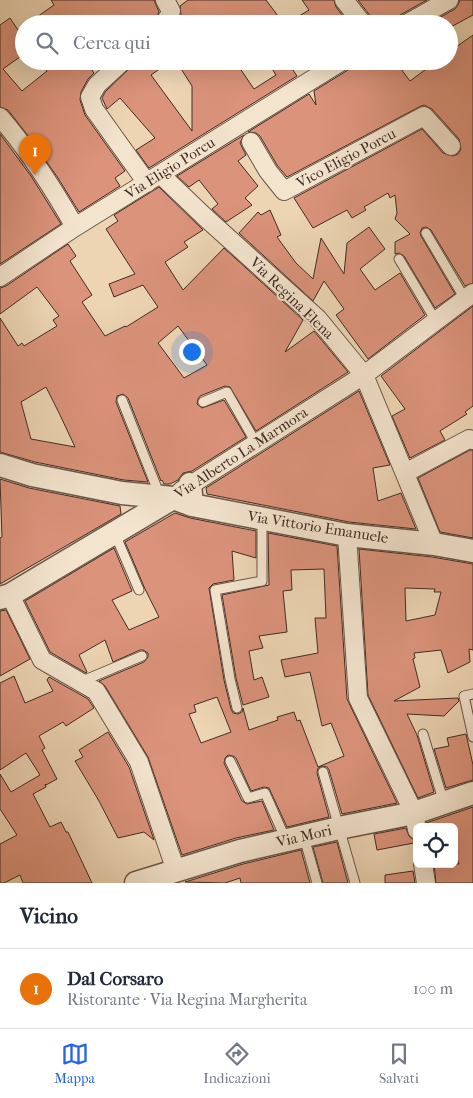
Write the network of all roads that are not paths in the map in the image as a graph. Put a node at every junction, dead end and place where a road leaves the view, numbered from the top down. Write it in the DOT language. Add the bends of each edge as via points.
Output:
graph roads {
  1 [pos="165,0"];
  2 [pos="344,0"];
  3 [pos="449,0"];
  4 [pos="170,15"];
  5 [pos="356,15"];
  6 [pos="422,15"];
  7 [pos="114,70"];
  8 [pos="330,70"];
  9 [pos="0,117"];
  10 [pos="244,132"];
  11 [pos="451,146"];
  12 [pos="153,178"];
  13 [pos="75,227"];
  14 [pos="426,233"];
  15 [pos="399,259"];
  16 [pos="0,277"];
  17 [pos="469,296"];
  18 [pos="436,321"];
  19 [pos="364,375"];
  20 [pos="122,400"];
  21 [pos="204,402"];
  22 [pos="473,440"];
  23 [pos="256,443"];
  24 [pos="0,465"];
  25 [pos="405,473"];
  26 [pos="130,494"];
  27 [pos="179,496"];
  28 [pos="262,518"];
  29 [pos="134,520"];
  30 [pos="114,532"];
  31 [pos="347,535"];
  32 [pos="434,544"];
  33 [pos="473,551"];
  34 [pos="140,590"];
  35 [pos="5,596"];
  36 [pos="142,656"];
  37 [pos="80,682"];
  38 [pos="473,694"];
  39 [pos="238,708"];
  40 [pos="422,734"];
  41 [pos="473,737"];
  42 [pos="230,761"];
  43 [pos="323,772"];
  44 [pos="473,793"];
  45 [pos="444,803"];
  46 [pos="415,822"];
  47 [pos="338,828"];
  48 [pos="295,838"];
  49 [pos="424,868"];
  50 [pos="182,875"];
  51 [pos="136,883"];
  52 [pos="317,883"];
  53 [pos="355,883"];
  54 [pos="426,883"];
  1 -- 4 [label="street"];
  2 -- 5 [label="street"];
  3 -- 6 [label="street"];
  7 -- 12 [label="street, Via Regina Elena" via="90,97 94,109"];
  8 -- 10 [label="street, Via Eligio Porcu"];
  9 -- 13 [label="street" via="20,140"];
  10 -- 11 [label="street, Vico Eligio Porcu" via="284,191 424,116"];
  10 -- 12 [label="street, Via Eligio Porcu"];
  12 -- 13 [label="street, Via Eligio Porcu"];
  12 -- 19 [label="street, Via Regina Elena" via="206,218 318,319"];
  13 -- 16 [label="street, Via Eligio Porcu"];
  14 -- 17 [label="lane"];
  15 -- 18 [label="lane"];
  17 -- 18 [label="street, Via Alberto La Marmora"];
  18 -- 19 [label="street, Via Alberto La Marmora"];
  19 -- 23 [label="street, Via Alberto La Marmora"];
  19 -- 25 [label="street, Via Regina Elena"];
  20 -- 27 [label="lane"];
  21 -- 23 [label="lane" via="227,392"];
  22 -- 25 [label="street" via="469,439"];
  23 -- 27 [label="street, Via Alberto La Marmora"];
  24 -- 26 [label="street, Via Vittorio Emanuele" via="32,475"];
  25 -- 32 [label="street, Via Regina Elena"];
  26 -- 27 [label="street, Via Vittorio Emanuele"];
  26 -- 29 [label="street" via="134,503"];
  27 -- 28 [label="street, Via Vittorio Emanuele"];
  27 -- 29 [label="street, Via Alberto La Marmora"];
  28 -- 31 [label="street, Via Vittorio Emanuele"];
  28 -- 39 [label="lane" via="262,581 215,590"];
  29 -- 30 [label="street, Via Alberto La Marmora"];
  30 -- 34 [label="lane"];
  30 -- 35 [label="street, Via Alberto La Marmora"];
  31 -- 32 [label="street, Via Vittorio Emanuele"];
  31 -- 46 [label="street" via="358,698"];
  32 -- 33 [label="street, Via Vittorio Emanuele"];
  35 -- 37 [label="street" via="42,660"];
  36 -- 37 [label="lane"];
  37 -- 50 [label="street" via="96,691 139,762"];
  38 -- 41 [label="lane" via="464,696"];
  40 -- 45 [label="lane"];
  42 -- 48 [label="lane" via="248,798 265,793"];
  43 -- 47 [label="lane"];
  44 -- 45 [label="street, Via Mori"];
  45 -- 46 [label="street, Via Mori"];
  46 -- 47 [label="street, Via Mori"];
  47 -- 48 [label="street, Via Mori"];
  47 -- 53 [label="lane"];
  48 -- 50 [label="street, Via Mori" via="240,852"];
  48 -- 52 [label="lane"];
  49 -- 54 [label="street"];
  50 -- 51 [label="street, Via Mori"];
}
